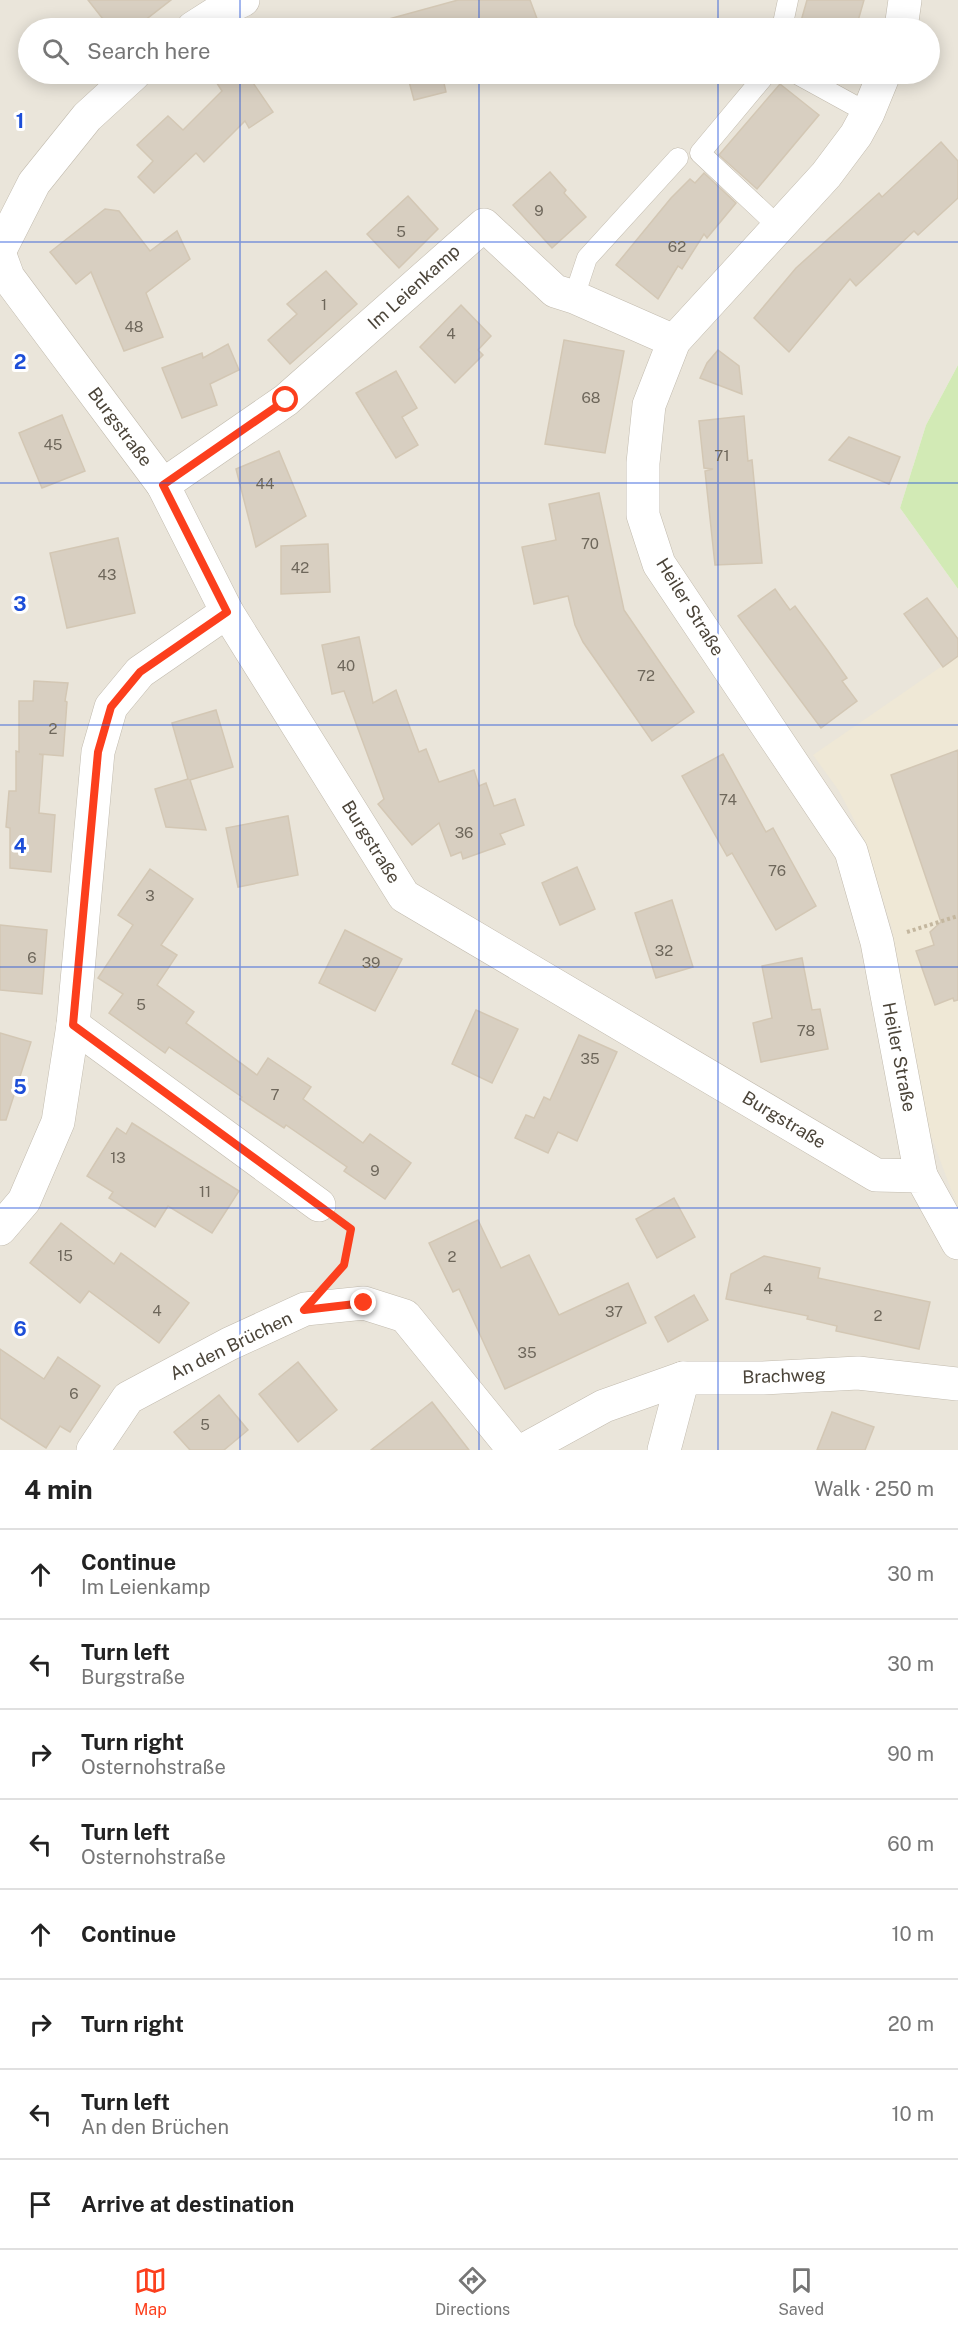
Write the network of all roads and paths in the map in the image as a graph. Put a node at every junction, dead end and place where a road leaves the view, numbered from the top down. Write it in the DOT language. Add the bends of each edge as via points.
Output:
graph roads {
  1 [pos="243,0"];
  2 [pos="788,0"];
  3 [pos="905,0"];
  4 [pos="209,18"];
  5 [pos="784,18"];
  6 [pos="902,18"];
  7 [pos="123,84"];
  8 [pos="758,84"];
  9 [pos="815,84"];
  10 [pos="880,84"];
  11 [pos="868,113"];
  12 [pos="678,158"];
  13 [pos="779,227"];
  14 [pos="0,250"];
  15 [pos="0,255"];
  16 [pos="574,297"];
  17 [pos="674,341"];
  18 [pos="163,485"];
  19 [pos="227,612"];
  20 [pos="958,916"];
  21 [pos="877,942"];
  22 [pos="73,1025"];
  23 [pos="921,1176"];
  24 [pos="319,1205"];
  25 [pos="0,1229"];
  26 [pos="958,1243"];
  27 [pos="304,1310"];
  28 [pos="683,1378"];
  29 [pos="958,1384"];
  30 [pos="93,1450"];
  31 [pos="514,1450"];
  32 [pos="524,1450"];
  33 [pos="664,1450"];
  1 -- 4 [label="street"];
  2 -- 5 [label="lane"];
  3 -- 6 [label="street"];
  7 -- 14 [label="street" via="87,117 34,183"];
  8 -- 13 [label="lane" via="700,153"];
  9 -- 11 [label="lane"];
  10 -- 11 [label="street, Heiler Straße"];
  11 -- 13 [label="street, Heiler Straße" via="826,176"];
  12 -- 16 [label="lane" via="587,258"];
  13 -- 17 [label="street, Heiler Straße"];
  15 -- 18 [label="street, Burgstraße" via="8,277"];
  16 -- 17 [label="street, Im Leienkamp"];
  16 -- 18 [label="street, Im Leienkamp" via="555,291 484,225 286,400"];
  17 -- 21 [label="street, Heiler Straße" via="649,405 643,464 643,515 659,564 851,851"];
  18 -- 19 [label="street, Burgstraße"];
  19 -- 22 [label="street" via="140,672 111,707 98,752"];
  19 -- 23 [label="street, Burgstraße" via="405,897 876,1174"];
  20 -- 21 [label="path"];
  21 -- 23 [label="street, Heiler Straße"];
  22 -- 24 [label="street"];
  22 -- 25 [label="street" via="58,1122 24,1201"];
  23 -- 26 [label="street"];
  24 -- 27 [label="path" via="351,1229 344,1265"];
  27 -- 30 [label="street, An den Brüchen" via="229,1344 128,1398"];
  27 -- 31 [label="street, An den Brüchen" via="364,1303 405,1316"];
  28 -- 29 [label="street, Brachweg" via="858,1373"];
  28 -- 32 [label="street, Brachweg" via="604,1406"];
  28 -- 33 [label="street"];
}
